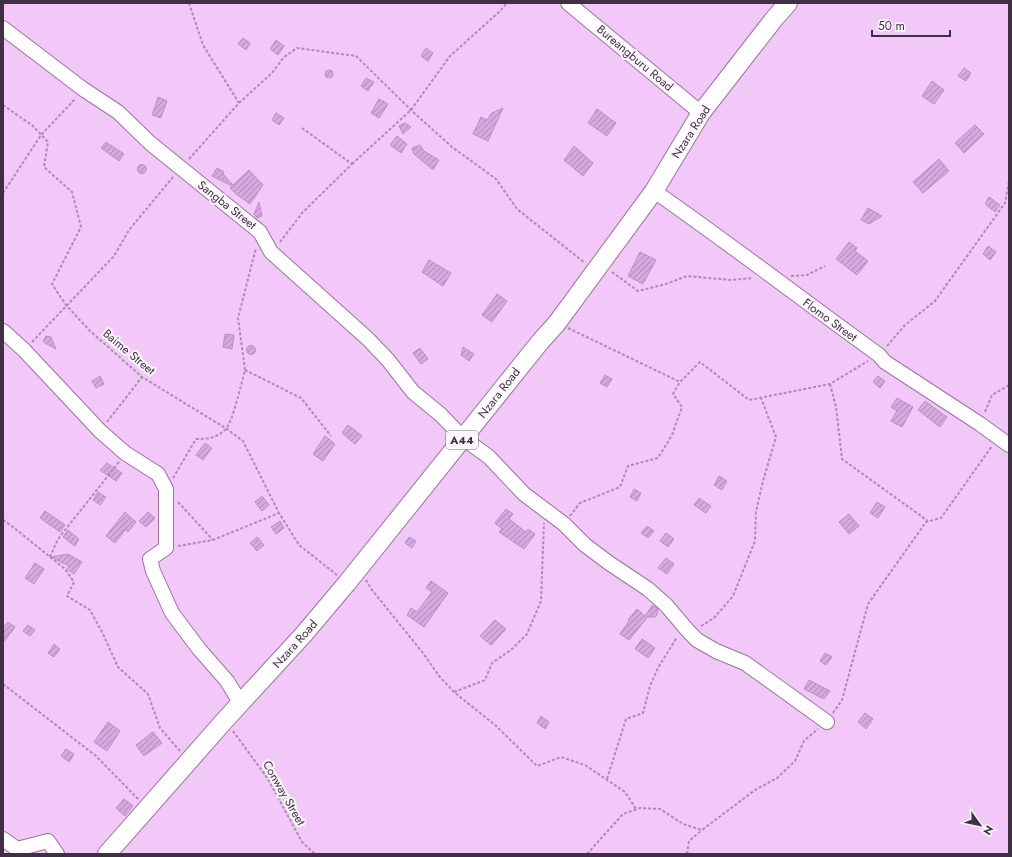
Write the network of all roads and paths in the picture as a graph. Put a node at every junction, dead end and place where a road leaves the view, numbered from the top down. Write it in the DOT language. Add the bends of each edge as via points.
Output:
graph roads {
  1 [pos="189,3"];
  2 [pos="507,3"];
  3 [pos="568,3"];
  4 [pos="788,3"];
  5 [pos="3,28"];
  6 [pos="83,89"];
  7 [pos="239,103"];
  8 [pos="3,105"];
  9 [pos="411,110"];
  10 [pos="702,113"];
  11 [pos="302,128"];
  12 [pos="42,135"];
  13 [pos="352,164"];
  14 [pos="180,169"];
  15 [pos="1009,181"];
  16 [pos="654,191"];
  17 [pos="3,193"];
  18 [pos="260,232"];
  19 [pos="271,252"];
  20 [pos="826,266"];
  21 [pos="594,271"];
  22 [pos="770,276"];
  23 [pos="66,304"];
  24 [pos="557,323"];
  25 [pos="3,331"];
  26 [pos="24,350"];
  27 [pos="879,355"];
  28 [pos="245,370"];
  29 [pos="142,377"];
  30 [pos="680,382"];
  31 [pos="830,384"];
  32 [pos="1009,385"];
  33 [pos="762,398"];
  34 [pos="980,424"];
  35 [pos="227,429"];
  36 [pos="100,431"];
  37 [pos="331,436"];
  38 [pos="463,438"];
  39 [pos="1004,441"];
  40 [pos="126,453"];
  41 [pos="166,489"];
  42 [pos="544,510"];
  43 [pos="279,513"];
  44 [pos="3,520"];
  45 [pos="928,521"];
  46 [pos="564,524"];
  47 [pos="213,540"];
  48 [pos="166,548"];
  49 [pos="50,557"];
  50 [pos="359,568"];
  51 [pos="347,583"];
  52 [pos="684,626"];
  53 [pos="3,684"];
  54 [pos="454,692"];
  55 [pos="241,704"];
  56 [pos="225,720"];
  57 [pos="827,722"];
  58 [pos="188,762"];
  59 [pos="607,779"];
  60 [pos="148,808"];
  61 [pos="636,810"];
  62 [pos="702,830"];
  63 [pos="3,839"];
  64 [pos="57,854"];
  65 [pos="107,854"];
  66 [pos="315,854"];
  67 [pos="587,854"];
  68 [pos="687,854"];
  1 -- 7 [label="path" via="203,45"];
  2 -- 9 [label="path" via="450,56"];
  3 -- 10 [label="street, Bureangburu Road"];
  4 -- 10 [label="main road, Nzara Road / A44"];
  5 -- 6 [label="street, Sangba Street"];
  6 -- 12 [label="path"];
  6 -- 14 [label="street, Sangba Street" via="118,112"];
  7 -- 9 [label="path" via="272,73 284,57 297,48 356,56"];
  7 -- 14 [label="path"];
  8 -- 12 [label="path"];
  9 -- 13 [label="path"];
  9 -- 21 [label="path" via="452,146 496,179 517,209"];
  10 -- 16 [label="main road, Nzara Road / A44"];
  11 -- 13 [label="path"];
  12 -- 17 [label="path"];
  12 -- 23 [label="path, Baime Street" via="48,142 44,167 72,192 81,227 52,284"];
  13 -- 19 [label="path" via="303,212"];
  14 -- 18 [label="street, Sangba Street"];
  14 -- 23 [label="path" via="129,230 114,256"];
  15 -- 27 [label="path" via="1005,203 936,301 905,325"];
  16 -- 21 [label="main road, Nzara Road / A44"];
  16 -- 22 [label="street, Flomo Street"];
  18 -- 19 [label="street, Sangba Street"];
  18 -- 28 [label="path" via="238,318"];
  19 -- 38 [label="street, Sangba Street" via="368,339 413,392 441,415"];
  20 -- 22 [label="path" via="807,275"];
  21 -- 22 [label="path" via="608,270 638,291 687,276 731,280"];
  21 -- 24 [label="main road, Nzara Road / A44"];
  22 -- 27 [label="street, Flomo Street"];
  23 -- 26 [label="path"];
  23 -- 29 [label="path, Baime Street" via="89,330"];
  24 -- 30 [label="path"];
  24 -- 38 [label="main road, Nzara Road / A44"];
  25 -- 26 [label="street"];
  26 -- 36 [label="street"];
  27 -- 31 [label="path"];
  27 -- 34 [label="street, Flomo Street" via="885,362"];
  28 -- 35 [label="path"];
  28 -- 37 [label="path" via="301,398"];
  29 -- 35 [label="path, Baime Street"];
  29 -- 36 [label="path"];
  30 -- 33 [label="path" via="700,362 749,400"];
  30 -- 46 [label="path" via="673,394 682,407 672,435 658,458 628,466 620,487 580,504"];
  31 -- 33 [label="path"];
  31 -- 45 [label="path" via="836,408 842,459"];
  32 -- 34 [label="path" via="992,395"];
  33 -- 52 [label="path" via="776,437 756,512 755,541 733,596 714,618 697,629"];
  34 -- 39 [label="street, Flomo Street"];
  35 -- 41 [label="path" via="210,439 196,439"];
  35 -- 43 [label="path, Baime Street" via="243,442"];
  36 -- 40 [label="street"];
  38 -- 42 [label="street, Sangba Street" via="489,457 524,494"];
  38 -- 50 [label="main road, Nzara Road / A44"];
  39 -- 45 [label="path" via="941,518"];
  40 -- 41 [label="street" via="158,474"];
  40 -- 49 [label="path" via="58,539"];
  41 -- 47 [label="path"];
  41 -- 48 [label="street"];
  42 -- 46 [label="street, Sangba Street"];
  42 -- 54 [label="path" via="541,601 527,634 511,650 492,663 485,680"];
  43 -- 47 [label="path"];
  43 -- 51 [label="path, Baime Street" via="299,545"];
  44 -- 49 [label="path"];
  45 -- 57 [label="path" via="868,604 842,700"];
  46 -- 52 [label="street, Sangba Street" via="585,545 652,593"];
  47 -- 48 [label="path"];
  48 -- 55 [label="street" via="150,559 172,613 227,681"];
  49 -- 58 [label="path" via="65,569 74,582 67,596 90,610 118,667 148,694 160,728"];
  50 -- 51 [label="main road, Nzara Road / A44"];
  50 -- 54 [label="path" via="372,590"];
  51 -- 55 [label="main road, Nzara Road / A44"];
  52 -- 57 [label="street, Sangba Street" via="697,640 745,663"];
  52 -- 59 [label="path" via="658,668 643,713 626,718"];
  53 -- 60 [label="path" via="96,756"];
  54 -- 59 [label="path" via="495,725 537,766 561,758 585,765"];
  55 -- 56 [label="main road, Nzara Road / A44"];
  56 -- 58 [label="main road, Nzara Road / A44"];
  56 -- 66 [label="path, Conway Street" via="268,779 302,842"];
  57 -- 62 [label="path" via="804,741 795,761 777,778 755,790"];
  58 -- 60 [label="main road, Nzara Road / A44"];
  59 -- 61 [label="path" via="625,792"];
  60 -- 65 [label="main road, Nzara Road / A44"];
  61 -- 62 [label="path" via="660,810 683,824"];
  61 -- 67 [label="path" via="623,814"];
  62 -- 68 [label="path" via="689,841"];
  63 -- 64 [label="street" via="17,849 48,841"];
}
